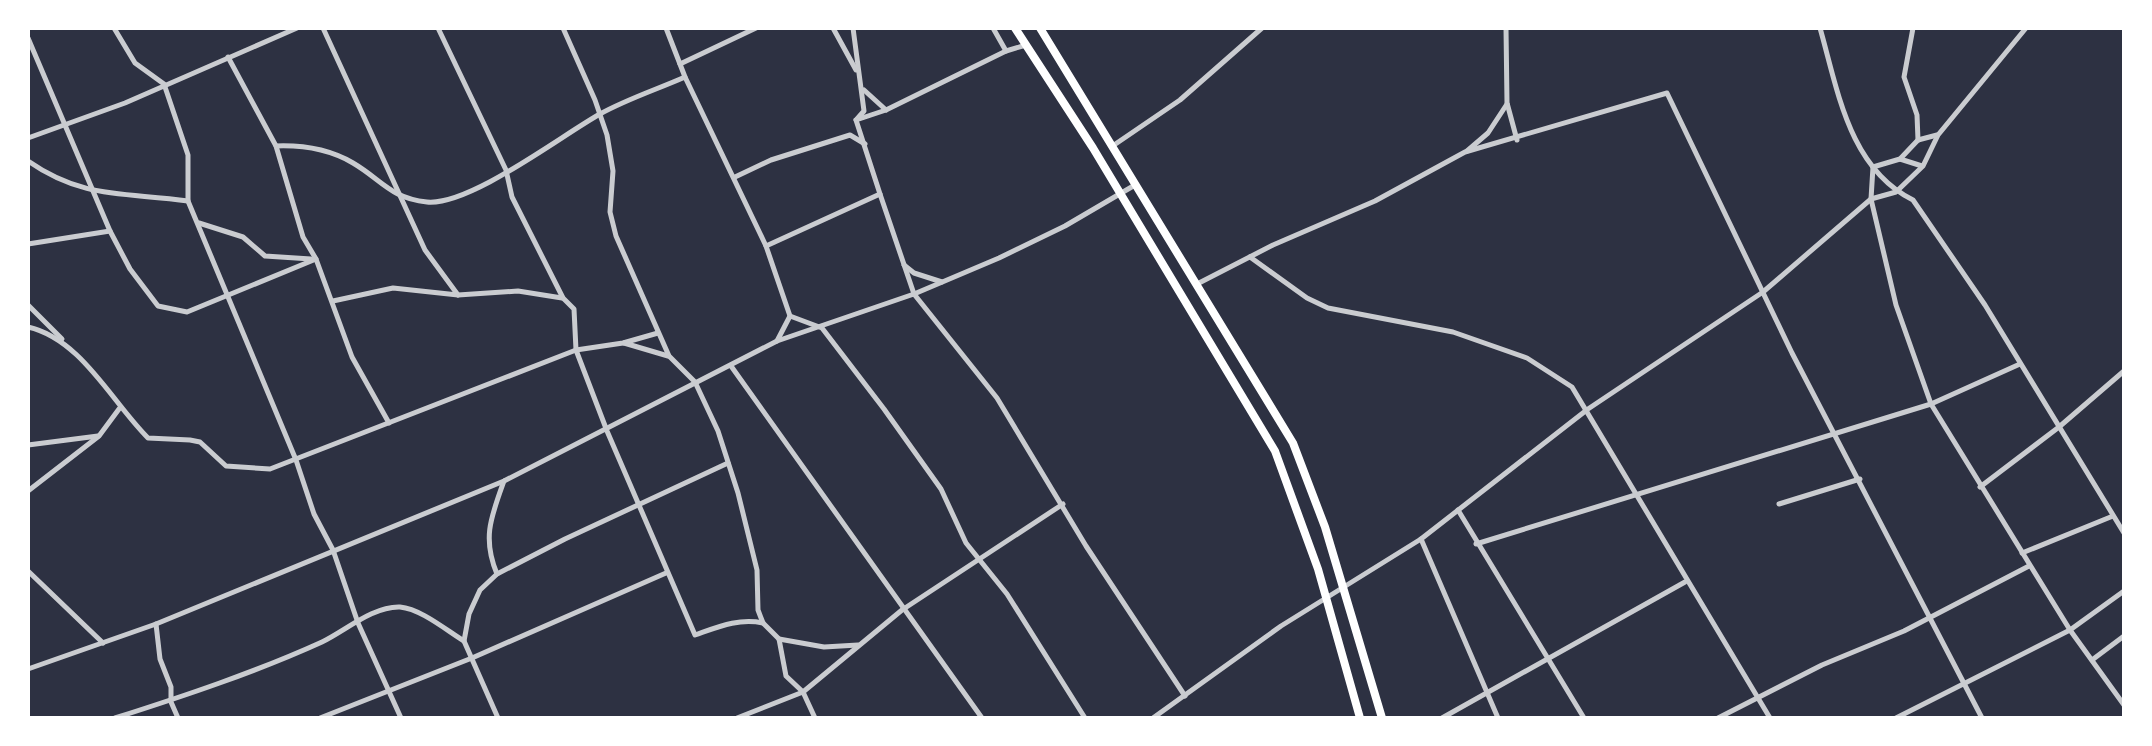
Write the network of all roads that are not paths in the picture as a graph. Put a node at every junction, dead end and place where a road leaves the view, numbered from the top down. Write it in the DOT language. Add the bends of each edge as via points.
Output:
graph roads {
  1 [pos="114,28"];
  2 [pos="297,28"];
  3 [pos="323,28"];
  4 [pos="438,28"];
  5 [pos="563,28"];
  6 [pos="666,28"];
  7 [pos="756,28"];
  8 [pos="833,28"];
  9 [pos="853,28"];
  10 [pos="993,28"];
  11 [pos="1015,28"];
  12 [pos="1040,28"];
  13 [pos="1262,28"];
  14 [pos="1506,28"];
  15 [pos="1820,28"];
  16 [pos="1913,28"];
  17 [pos="2026,28"];
  18 [pos="28,38"];
  19 [pos="1026,45"];
  20 [pos="1006,51"];
  21 [pos="228,57"];
  22 [pos="680,64"];
  23 [pos="858,74"];
  24 [pos="685,77"];
  25 [pos="164,84"];
  26 [pos="864,89"];
  27 [pos="1507,103"];
  28 [pos="886,110"];
  29 [pos="601,114"];
  30 [pos="856,120"];
  31 [pos="65,124"];
  32 [pos="1938,135"];
  33 [pos="28,138"];
  34 [pos="1517,140"];
  35 [pos="1918,140"];
  36 [pos="865,144"];
  37 [pos="1114,145"];
  38 [pos="276,146"];
  39 [pos="1465,152"];
  40 [pos="1900,159"];
  41 [pos="28,161"];
  42 [pos="1923,166"];
  43 [pos="1873,167"];
  44 [pos="506,170"];
  45 [pos="735,177"];
  46 [pos="1138,184"];
  47 [pos="1896,192"];
  48 [pos="96,193"];
  49 [pos="880,194"];
  50 [pos="1121,194"];
  51 [pos="402,197"];
  52 [pos="1871,199"];
  53 [pos="188,201"];
  54 [pos="198,222"];
  55 [pos="110,231"];
  56 [pos="28,244"];
  57 [pos="766,246"];
  58 [pos="1250,257"];
  59 [pos="316,259"];
  60 [pos="903,265"];
  61 [pos="942,282"];
  62 [pos="1199,283"];
  63 [pos="1763,292"];
  64 [pos="914,294"];
  65 [pos="458,295"];
  66 [pos="227,296"];
  67 [pos="563,298"];
  68 [pos="333,301"];
  69 [pos="29,309"];
  70 [pos="790,316"];
  71 [pos="28,327"];
  72 [pos="822,328"];
  73 [pos="658,333"];
  74 [pos="777,341"];
  75 [pos="65,342"];
  76 [pos="623,343"];
  77 [pos="576,350"];
  78 [pos="669,356"];
  79 [pos="2020,364"];
  80 [pos="731,366"];
  81 [pos="2124,371"];
  82 [pos="695,382"];
  83 [pos="1931,404"];
  84 [pos="119,409"];
  85 [pos="1588,409"];
  86 [pos="389,423"];
  87 [pos="2059,427"];
  88 [pos="607,431"];
  89 [pos="1836,432"];
  90 [pos="99,436"];
  91 [pos="28,445"];
  92 [pos="296,460"];
  93 [pos="728,463"];
  94 [pos="1860,479"];
  95 [pos="504,481"];
  96 [pos="1980,487"];
  97 [pos="28,491"];
  98 [pos="1633,496"];
  99 [pos="1063,504"];
  100 [pos="1779,504"];
  101 [pos="642,506"];
  102 [pos="1458,510"];
  103 [pos="2114,516"];
  104 [pos="2124,533"];
  105 [pos="1421,539"];
  106 [pos="1476,544"];
  107 [pos="333,550"];
  108 [pos="2022,553"];
  109 [pos="980,560"];
  110 [pos="2029,566"];
  111 [pos="28,571"];
  112 [pos="666,573"];
  113 [pos="497,574"];
  114 [pos="1685,582"];
  115 [pos="1344,589"];
  116 [pos="2124,591"];
  117 [pos="1324,599"];
  118 [pos="758,610"];
  119 [pos="902,610"];
  120 [pos="1931,616"];
  121 [pos="749,620"];
  122 [pos="358,623"];
  123 [pos="763,623"];
  124 [pos="156,624"];
  125 [pos="2070,630"];
  126 [pos="2124,636"];
  127 [pos="779,639"];
  128 [pos="464,641"];
  129 [pos="103,643"];
  130 [pos="859,645"];
  131 [pos="1547,656"];
  132 [pos="472,658"];
  133 [pos="2092,660"];
  134 [pos="28,669"];
  135 [pos="1964,684"];
  136 [pos="389,689"];
  137 [pos="803,692"];
  138 [pos="1489,692"];
  139 [pos="1185,696"];
  140 [pos="1759,699"];
  141 [pos="171,702"];
  142 [pos="2124,705"];
  143 [pos="115,718"];
  144 [pos="178,718"];
  145 [pos="321,718"];
  146 [pos="401,718"];
  147 [pos="498,718"];
  148 [pos="737,718"];
  149 [pos="815,718"];
  150 [pos="982,718"];
  151 [pos="1085,718"];
  152 [pos="1153,718"];
  153 [pos="1360,718"];
  154 [pos="1382,718"];
  155 [pos="1442,718"];
  156 [pos="1498,718"];
  157 [pos="1584,718"];
  158 [pos="1718,718"];
  159 [pos="1770,718"];
  160 [pos="1896,718"];
  161 [pos="1982,718"];
  1 -- 25 [label="street" via="135,63"];
  2 -- 21 [label="street"];
  3 -- 51 [label="street"];
  4 -- 44 [label="street"];
  5 -- 29 [label="street"];
  6 -- 22 [label="street"];
  7 -- 22 [label="street"];
  8 -- 23 [label="street"];
  9 -- 23 [label="street"];
  10 -- 20 [label="street"];
  11 -- 19 [label="highway"];
  12 -- 37 [label="highway"];
  13 -- 37 [label="street" via="1180,100"];
  14 -- 27 [label="street"];
  15 -- 43 [label="street" via="1854,141"];
  16 -- 35 [label="street" via="1904,77 1917,115"];
  17 -- 32 [label="street"];
  18 -- 31 [label="street"];
  19 -- 20 [label="street"];
  19 -- 50 [label="highway"];
  20 -- 28 [label="street"];
  21 -- 25 [label="street"];
  21 -- 38 [label="street"];
  22 -- 24 [label="street"];
  23 -- 26 [label="street"];
  24 -- 29 [label="street"];
  24 -- 45 [label="street"];
  25 -- 31 [label="street"];
  25 -- 53 [label="street" via="188,155"];
  26 -- 28 [label="street"];
  26 -- 30 [label="street" via="864,111"];
  27 -- 34 [label="street"];
  27 -- 39 [label="street" via="1488,133"];
  28 -- 30 [label="street"];
  29 -- 44 [label="street" via="544,153"];
  29 -- 73 [label="street" via="611,156 609,193 616,236"];
  30 -- 36 [label="street"];
  31 -- 33 [label="street"];
  31 -- 48 [label="street"];
  32 -- 35 [label="street"];
  32 -- 42 [label="street"];
  34 -- 39 [label="street"];
  34 -- 63 [label="street" via="1667,93"];
  35 -- 40 [label="street"];
  36 -- 45 [label="street" via="850,135"];
  36 -- 49 [label="street"];
  37 -- 46 [label="highway"];
  38 -- 51 [label="street" via="329,152"];
  38 -- 59 [label="street" via="303,237"];
  39 -- 58 [label="street" via="1375,201"];
  40 -- 42 [label="street"];
  40 -- 43 [label="street"];
  41 -- 48 [label="street"];
  42 -- 47 [label="street"];
  43 -- 47 [label="street"];
  43 -- 52 [label="street"];
  44 -- 51 [label="street" via="467,194 441,202"];
  44 -- 67 [label="street" via="512,197"];
  45 -- 57 [label="street"];
  46 -- 50 [label="street"];
  46 -- 62 [label="highway"];
  47 -- 52 [label="street"];
  47 -- 79 [label="street" via="1913,200"];
  48 -- 53 [label="street"];
  48 -- 55 [label="street"];
  49 -- 57 [label="street"];
  49 -- 60 [label="street"];
  50 -- 61 [label="street" via="1065,226"];
  50 -- 117 [label="highway" via="1275,451 1296,501"];
  51 -- 65 [label="street" via="425,250"];
  52 -- 63 [label="street"];
  52 -- 83 [label="street" via="1896,305"];
  53 -- 54 [label="street"];
  54 -- 59 [label="street" via="243,237 265,256"];
  54 -- 66 [label="street"];
  55 -- 56 [label="street"];
  55 -- 66 [label="street" via="158,306 187,312"];
  57 -- 70 [label="street"];
  58 -- 62 [label="street"];
  58 -- 85 [label="street" via="1328,308 1453,332 1527,358 1572,387"];
  59 -- 66 [label="street"];
  59 -- 68 [label="street"];
  60 -- 61 [label="street"];
  60 -- 64 [label="street"];
  61 -- 64 [label="street"];
  62 -- 115 [label="highway" via="1293,443"];
  63 -- 85 [label="street"];
  63 -- 89 [label="street"];
  64 -- 72 [label="street"];
  64 -- 99 [label="street" via="997,398"];
  65 -- 67 [label="street" via="518,291"];
  65 -- 68 [label="street" via="393,288"];
  66 -- 92 [label="street"];
  67 -- 77 [label="street" via="574,309"];
  68 -- 86 [label="street" via="352,357"];
  69 -- 75 [label="street"];
  70 -- 72 [label="street"];
  70 -- 74 [label="street"];
  71 -- 75 [label="street"];
  72 -- 74 [label="street"];
  72 -- 109 [label="street" via="941,489"];
  73 -- 76 [label="street"];
  73 -- 78 [label="street"];
  74 -- 80 [label="street"];
  75 -- 84 [label="street"];
  76 -- 77 [label="street"];
  76 -- 78 [label="street"];
  77 -- 86 [label="street"];
  77 -- 88 [label="street"];
  78 -- 82 [label="street"];
  79 -- 83 [label="street"];
  79 -- 87 [label="street"];
  80 -- 82 [label="street"];
  80 -- 119 [label="street"];
  81 -- 87 [label="street"];
  82 -- 88 [label="street"];
  82 -- 93 [label="street"];
  83 -- 89 [label="street"];
  83 -- 96 [label="street"];
  84 -- 90 [label="street"];
  84 -- 92 [label="street" via="148,438 200,442 226,466 270,469"];
  85 -- 98 [label="street"];
  85 -- 102 [label="street"];
  86 -- 92 [label="street"];
  87 -- 96 [label="street"];
  87 -- 103 [label="street"];
  88 -- 95 [label="street"];
  88 -- 101 [label="street"];
  89 -- 94 [label="street"];
  89 -- 98 [label="street"];
  90 -- 91 [label="street"];
  90 -- 97 [label="street"];
  92 -- 107 [label="street"];
  93 -- 101 [label="street"];
  93 -- 118 [label="street" via="757,570"];
  94 -- 100 [label="street"];
  94 -- 120 [label="street"];
  95 -- 107 [label="street"];
  95 -- 113 [label="street" via="488,535"];
  96 -- 108 [label="street"];
  98 -- 106 [label="street"];
  98 -- 114 [label="street"];
  99 -- 109 [label="street"];
  99 -- 139 [label="street"];
  101 -- 112 [label="street"];
  101 -- 113 [label="street"];
  102 -- 105 [label="street"];
  102 -- 106 [label="street"];
  103 -- 104 [label="street"];
  103 -- 108 [label="street"];
  105 -- 115 [label="street"];
  105 -- 138 [label="street"];
  106 -- 131 [label="street"];
  107 -- 122 [label="street"];
  107 -- 124 [label="street"];
  108 -- 110 [label="street"];
  109 -- 119 [label="street"];
  109 -- 151 [label="street"];
  110 -- 120 [label="street"];
  110 -- 125 [label="street"];
  111 -- 129 [label="street"];
  112 -- 121 [label="street" via="695,635"];
  112 -- 132 [label="street"];
  113 -- 128 [label="street" via="480,590"];
  114 -- 131 [label="street"];
  114 -- 140 [label="street"];
  115 -- 117 [label="street"];
  115 -- 154 [label="highway"];
  116 -- 125 [label="street"];
  117 -- 139 [label="street"];
  117 -- 153 [label="highway"];
  118 -- 121 [label="street"];
  118 -- 123 [label="street"];
  119 -- 130 [label="street"];
  119 -- 150 [label="street"];
  120 -- 135 [label="street"];
  120 -- 140 [label="street"];
  121 -- 123 [label="street"];
  122 -- 128 [label="street" via="379,610 398,607 413,610"];
  122 -- 136 [label="street"];
  122 -- 141 [label="street"];
  123 -- 127 [label="street"];
  124 -- 129 [label="street"];
  124 -- 141 [label="street"];
  125 -- 133 [label="street"];
  125 -- 135 [label="street"];
  126 -- 133 [label="street"];
  127 -- 130 [label="street" via="824,647"];
  127 -- 137 [label="street" via="786,676"];
  128 -- 132 [label="street"];
  129 -- 134 [label="street"];
  130 -- 137 [label="street"];
  131 -- 138 [label="street"];
  131 -- 157 [label="street"];
  132 -- 136 [label="street"];
  132 -- 147 [label="street"];
  133 -- 142 [label="street"];
  135 -- 160 [label="street"];
  135 -- 161 [label="street"];
  136 -- 145 [label="street"];
  136 -- 146 [label="street"];
  137 -- 148 [label="street"];
  137 -- 149 [label="street"];
  138 -- 155 [label="street"];
  138 -- 156 [label="street"];
  139 -- 152 [label="street"];
  140 -- 158 [label="street"];
  140 -- 159 [label="street"];
  141 -- 143 [label="street"];
  141 -- 144 [label="street"];
}
